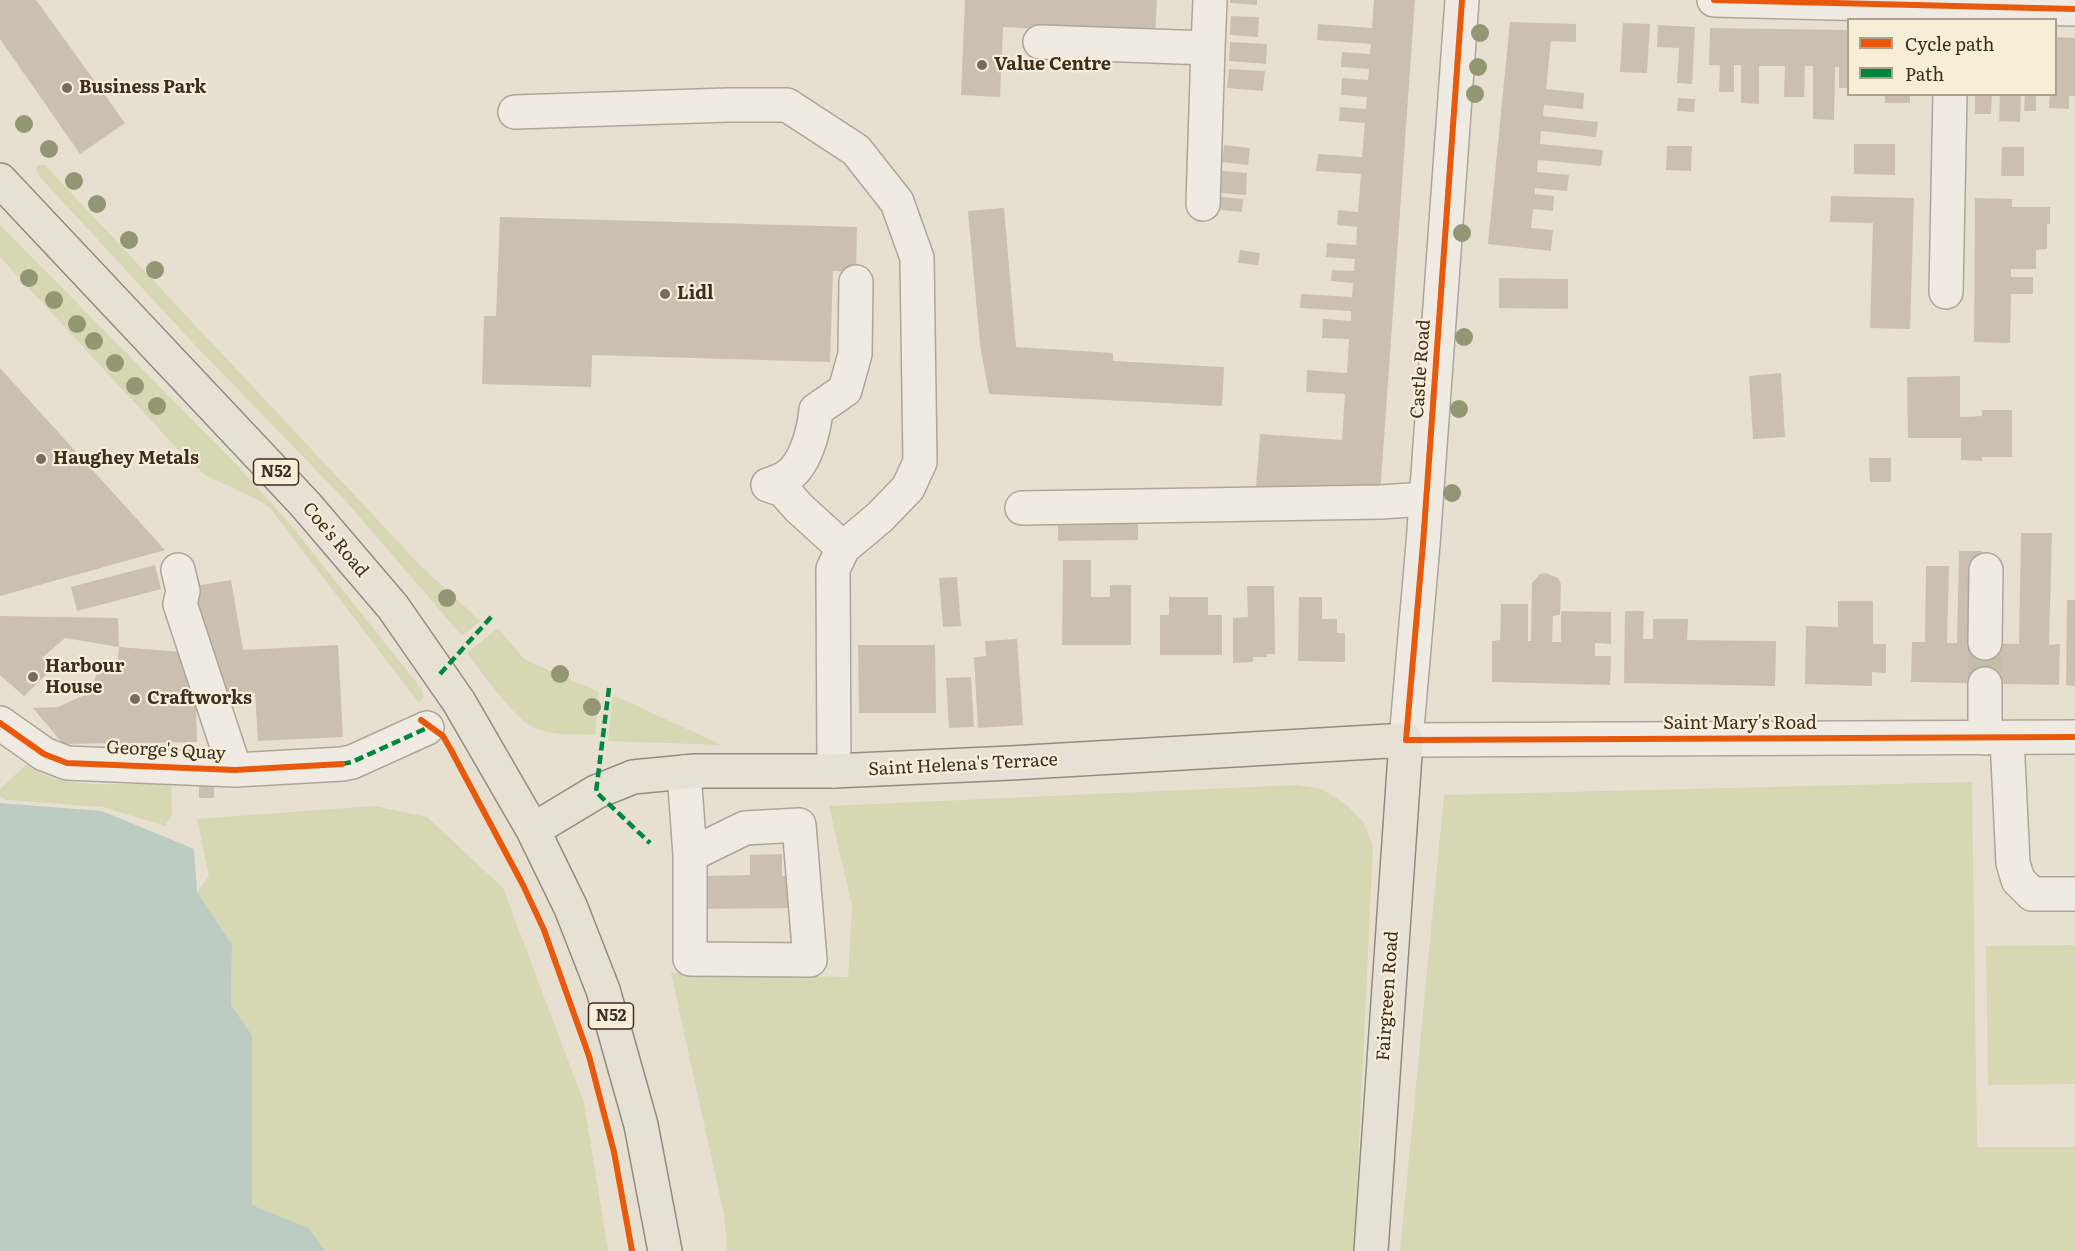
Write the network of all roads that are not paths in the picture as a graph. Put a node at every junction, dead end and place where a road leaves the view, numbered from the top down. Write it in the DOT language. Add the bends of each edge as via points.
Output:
graph roads {
  1 [pos="1210,0"];
  2 [pos="1462,0"];
  3 [pos="1714,0"];
  4 [pos="1951,8"];
  5 [pos="2075,9"];
  6 [pos="1040,42"];
  7 [pos="1208,48"];
  8 [pos="1950,96"];
  9 [pos="515,112"];
  10 [pos="0,180"];
  11 [pos="1203,204"];
  12 [pos="856,282"];
  13 [pos="1946,292"];
  14 [pos="1426,499"];
  15 [pos="1022,508"];
  16 [pos="843,548"];
  17 [pos="178,570"];
  18 [pos="1986,570"];
  19 [pos="1986,643"];
  20 [pos="1985,684"];
  21 [pos="0,723"];
  22 [pos="427,728"];
  23 [pos="1996,738"];
  24 [pos="2075,738"];
  25 [pos="1406,740"];
  26 [pos="235,770"];
  27 [pos="834,771"];
  28 [pos="684,772"];
  29 [pos="533,830"];
  30 [pos="690,855"];
  31 [pos="2075,894"];
  32 [pos="665,1251"];
  33 [pos="1371,1251"];
  1 -- 7 [label="street"];
  2 -- 14 [label="street, Castle Road"];
  3 -- 4 [label="street"];
  4 -- 5 [label="street"];
  6 -- 7 [label="street"];
  7 -- 11 [label="street"];
  8 -- 13 [label="street"];
  9 -- 16 [label="street" via="787,105 856,150 897,202 917,258 920,462 908,488"];
  10 -- 29 [label="main road, Coe's Road / N52" via="305,504 385,598 459,702"];
  12 -- 16 [label="street" via="855,354 845,390 816,410 811,439 798,465 787,477 768,485 783,490"];
  14 -- 15 [label="street"];
  14 -- 25 [label="street, Castle Road"];
  16 -- 27 [label="street" via="833,569"];
  17 -- 26 [label="street" via="183,591 180,604"];
  18 -- 19 [label="street"];
  20 -- 23 [label="street"];
  21 -- 26 [label="street, George's Quay" via="44,754 67,762"];
  22 -- 26 [label="street, George's Quay" via="352,762"];
  23 -- 24 [label="street, Saint Mary's Road"];
  23 -- 25 [label="street, Saint Mary's Road"];
  23 -- 31 [label="street" via="2018,880 2032,894"];
  25 -- 27 [label="main road, Saint Helena's Terrace"];
  25 -- 33 [label="main road, Fairgreen Road"];
  27 -- 28 [label="main road, Saint Helena's Terrace"];
  28 -- 29 [label="main road, Saint Helena's Terrace" via="633,777 596,792"];
  28 -- 30 [label="street"];
  29 -- 32 [label="main road, N52" via="572,908 603,990 642,1125"];
  30 -- 30 [label="street" via="690,959 810,960 800,825 745,828"];
}
